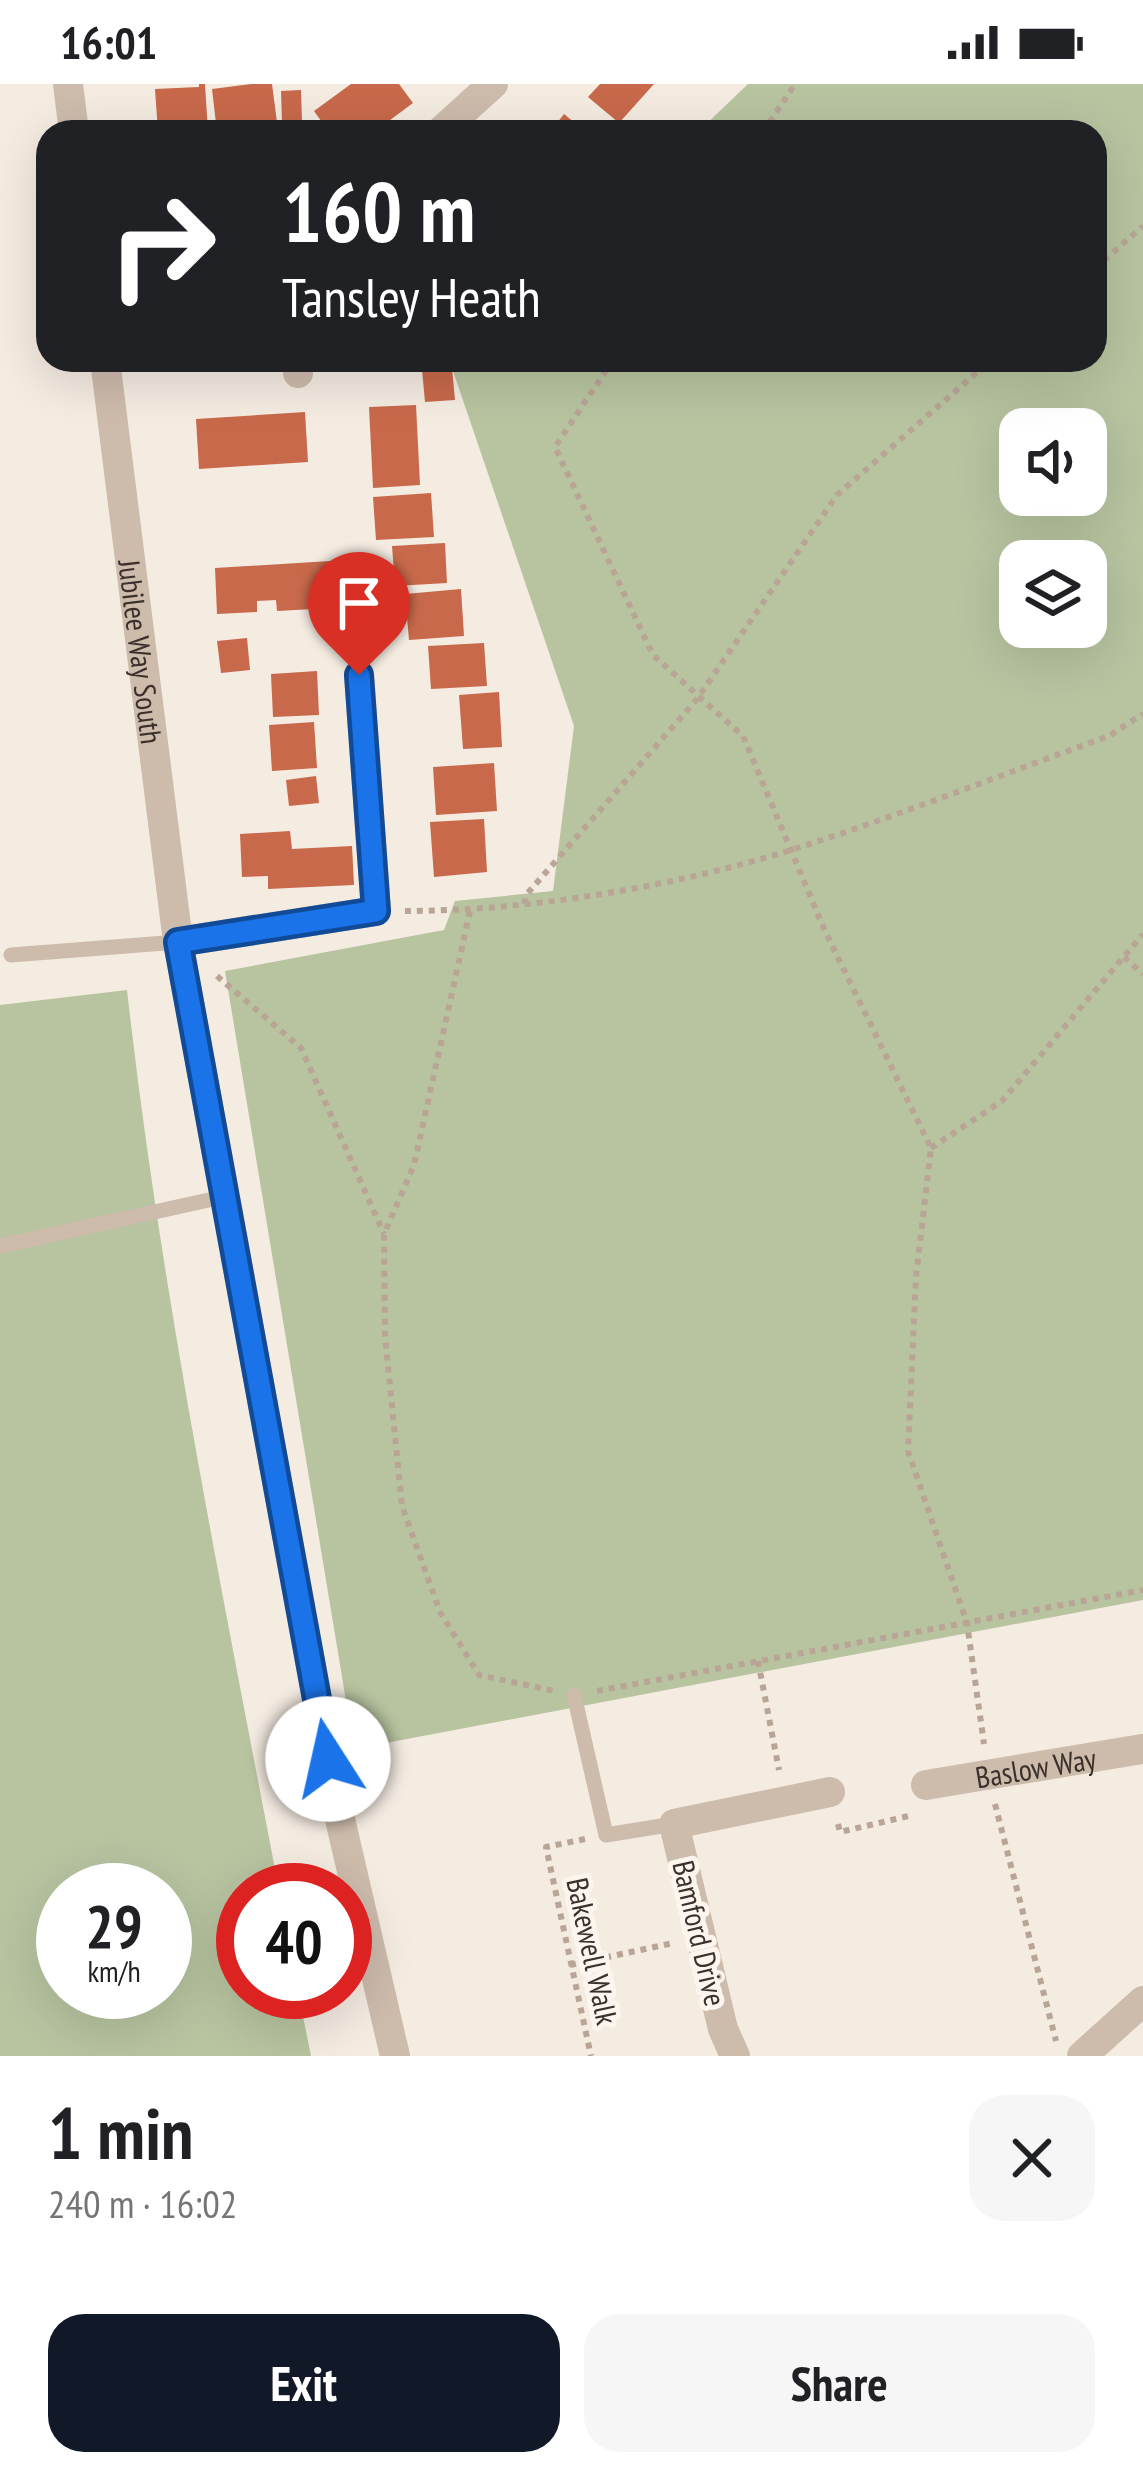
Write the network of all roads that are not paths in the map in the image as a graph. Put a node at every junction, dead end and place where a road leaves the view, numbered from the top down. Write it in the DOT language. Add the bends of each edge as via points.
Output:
graph roads {
  1 [pos="68,84"];
  2 [pos="493,84"];
  3 [pos="72,120"];
  4 [pos="453,120"];
  5 [pos="107,372"];
  6 [pos="359,675"];
  7 [pos="178,942"];
  8 [pos="11,955"];
  9 [pos="227,1196"];
  10 [pos="0,1246"];
  11 [pos="574,1695"];
  12 [pos="1143,1750"];
  13 [pos="926,1785"];
  14 [pos="830,1792"];
  15 [pos="674,1824"];
  16 [pos="1140,2008"];
  17 [pos="395,2056"];
  18 [pos="735,2056"];
  19 [pos="1082,2056"];
  1 -- 3 [label="street"];
  2 -- 4 [label="street"];
  5 -- 7 [label="street, Jubilee Way South"];
  6 -- 7 [label="street" via="376,911"];
  7 -- 8 [label="lane"];
  7 -- 9 [label="street, Jubilee Way South"];
  9 -- 10 [label="lane"];
  9 -- 17 [label="street, Jubilee Way South" via="335,1802"];
  11 -- 15 [label="lane" via="606,1835"];
  12 -- 13 [label="street, Baslow Way"];
  14 -- 15 [label="street, Bamford Drive"];
  15 -- 18 [label="street, Bamford Drive"];
  16 -- 19 [label="street"];
}
